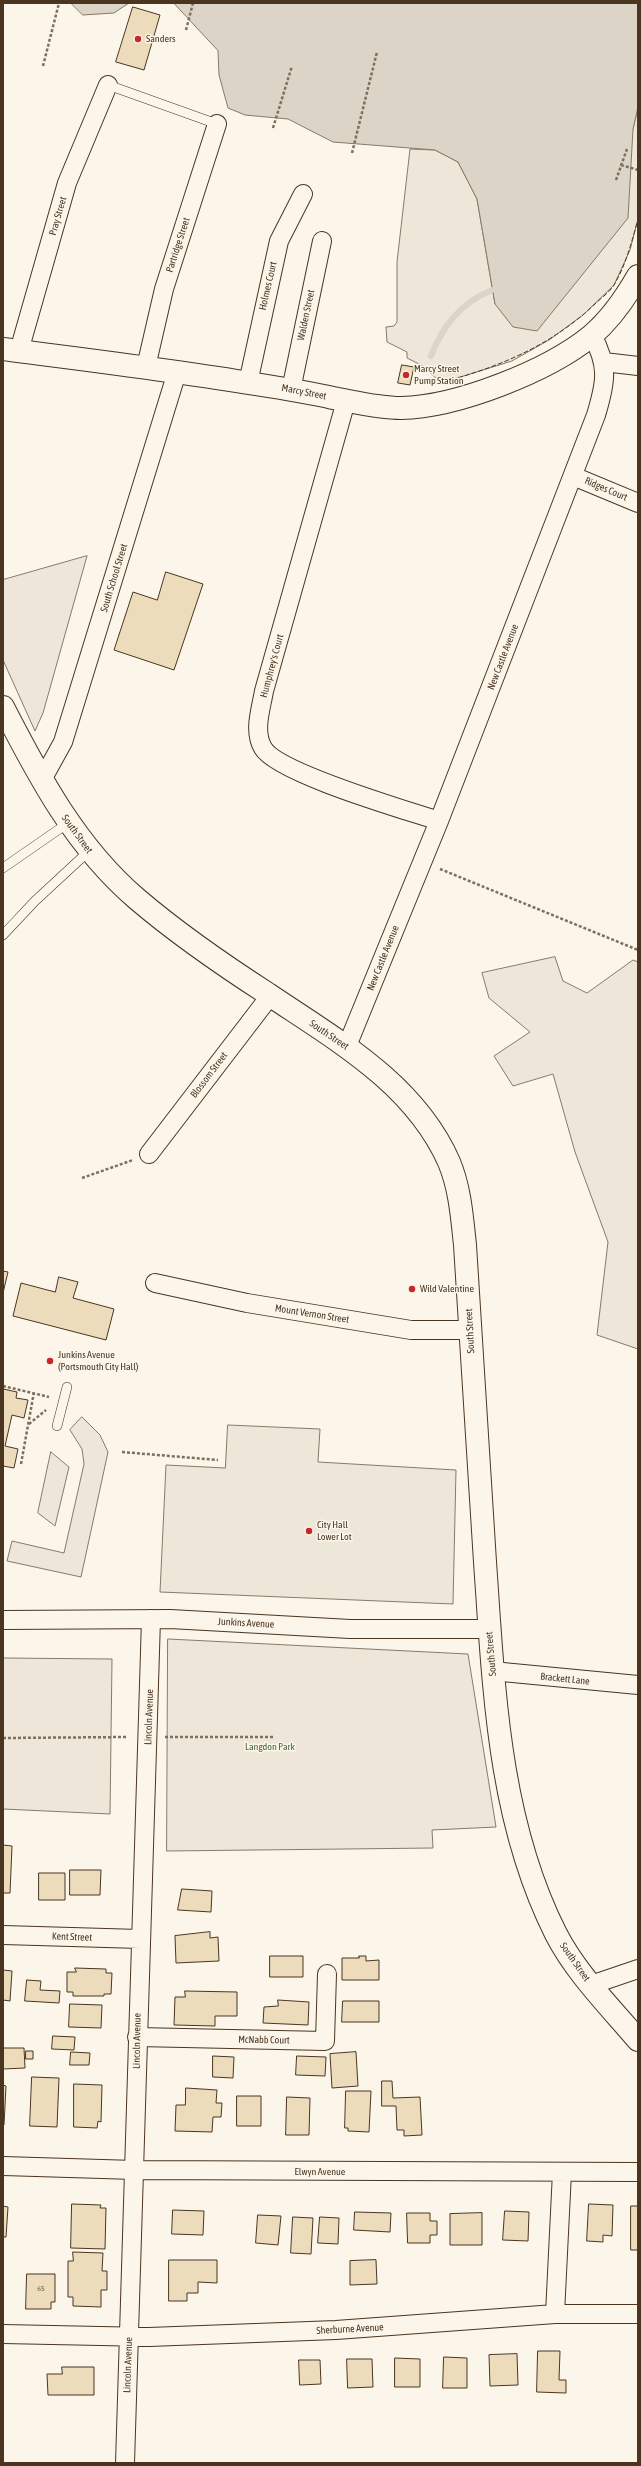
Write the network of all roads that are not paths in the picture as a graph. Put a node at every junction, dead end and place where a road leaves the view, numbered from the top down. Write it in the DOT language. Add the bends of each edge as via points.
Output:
graph roads {
  1 [pos="108,85"];
  2 [pos="217,124"];
  3 [pos="303,194"];
  4 [pos="322,241"];
  5 [pos="638,276"];
  6 [pos="592,335"];
  7 [pos="11,350"];
  8 [pos="604,362"];
  9 [pos="638,366"];
  10 [pos="146,367"];
  11 [pos="177,372"];
  12 [pos="248,382"];
  13 [pos="291,390"];
  14 [pos="346,400"];
  15 [pos="574,476"];
  16 [pos="638,503"];
  17 [pos="3,707"];
  18 [pos="42,780"];
  19 [pos="439,821"];
  20 [pos="68,823"];
  21 [pos="89,851"];
  22 [pos="3,868"];
  23 [pos="3,935"];
  24 [pos="270,996"];
  25 [pos="347,1046"];
  26 [pos="144,1156"];
  27 [pos="155,1283"];
  28 [pos="470,1330"];
  29 [pos="67,1387"];
  30 [pos="57,1426"];
  31 [pos="151,1619"];
  32 [pos="3,1620"];
  33 [pos="489,1629"];
  34 [pos="492,1671"];
  35 [pos="638,1685"];
  36 [pos="3,1935"];
  37 [pos="140,1939"];
  38 [pos="638,1969"];
  39 [pos="327,1974"];
  40 [pos="591,1985"];
  41 [pos="137,2037"];
  42 [pos="638,2040"];
  43 [pos="3,2166"];
  44 [pos="135,2170"];
  45 [pos="562,2172"];
  46 [pos="638,2172"];
  47 [pos="555,2314"];
  48 [pos="638,2314"];
  49 [pos="3,2334"];
  50 [pos="129,2338"];
  51 [pos="126,2463"];
  1 -- 2 [label="lane"];
  1 -- 7 [label="street, Pray Street" via="68,183"];
  2 -- 10 [label="street, Partridge Street" via="164,289"];
  3 -- 12 [label="street, Holmes Court" via="279,241"];
  4 -- 13 [label="street, Walden Street"];
  5 -- 6 [label="street" via="617,308"];
  6 -- 8 [label="street, New Castle Avenue"];
  6 -- 14 [label="street, Marcy Street" via="527,373 466,397 401,408"];
  7 -- 10 [label="street, Marcy Street"];
  8 -- 9 [label="street"];
  8 -- 15 [label="street, New Castle Avenue" via="606,380 603,392"];
  10 -- 11 [label="street, Marcy Street"];
  11 -- 12 [label="street, Marcy Street"];
  11 -- 18 [label="street, South School Street" via="63,742"];
  12 -- 13 [label="street, Marcy Street"];
  13 -- 14 [label="street, Marcy Street"];
  14 -- 19 [label="street, Humphrey's Court" via="264,692 258,720 258,737 263,749 286,765"];
  15 -- 16 [label="street, Ridges Court"];
  15 -- 19 [label="street, New Castle Avenue"];
  17 -- 18 [label="street, South Street"];
  18 -- 20 [label="street, South Street"];
  19 -- 25 [label="street, New Castle Avenue"];
  20 -- 21 [label="street, South Street"];
  20 -- 22 [label="lane"];
  21 -- 23 [label="lane"];
  21 -- 24 [label="street, South Street" via="136,898 171,927"];
  24 -- 25 [label="street, South Street"];
  24 -- 26 [label="street, Blossom Street"];
  25 -- 28 [label="street, South Street" via="409,1101 426,1122 449,1163 462,1212"];
  27 -- 28 [label="street, Mount Vernon Street" via="247,1303 411,1330"];
  28 -- 33 [label="street, South Street"];
  29 -- 30 [label="lane"];
  31 -- 32 [label="street, Junkins Avenue"];
  31 -- 33 [label="street, Junkins Avenue" via="350,1629"];
  31 -- 37 [label="street, Lincoln Avenue"];
  33 -- 34 [label="street, South Street"];
  34 -- 35 [label="street, Brackett Lane"];
  34 -- 40 [label="street, South Street" via="515,1826 528,1871 557,1935"];
  36 -- 37 [label="street, Kent Street"];
  37 -- 41 [label="street, Lincoln Avenue"];
  38 -- 40 [label="street"];
  39 -- 41 [label="street, McNabb Court" via="324,2041"];
  40 -- 42 [label="street, South Street"];
  41 -- 44 [label="street, Lincoln Avenue"];
  43 -- 44 [label="street, Elwyn Avenue"];
  44 -- 45 [label="street, Elwyn Avenue"];
  44 -- 50 [label="street, Lincoln Avenue"];
  45 -- 46 [label="street, Elwyn Avenue"];
  45 -- 47 [label="street"];
  47 -- 48 [label="street, Sherburne Avenue"];
  47 -- 50 [label="street, Sherburne Avenue" via="336,2330"];
  49 -- 50 [label="street, Sherburne Avenue"];
  50 -- 51 [label="street, Lincoln Avenue"];
}
